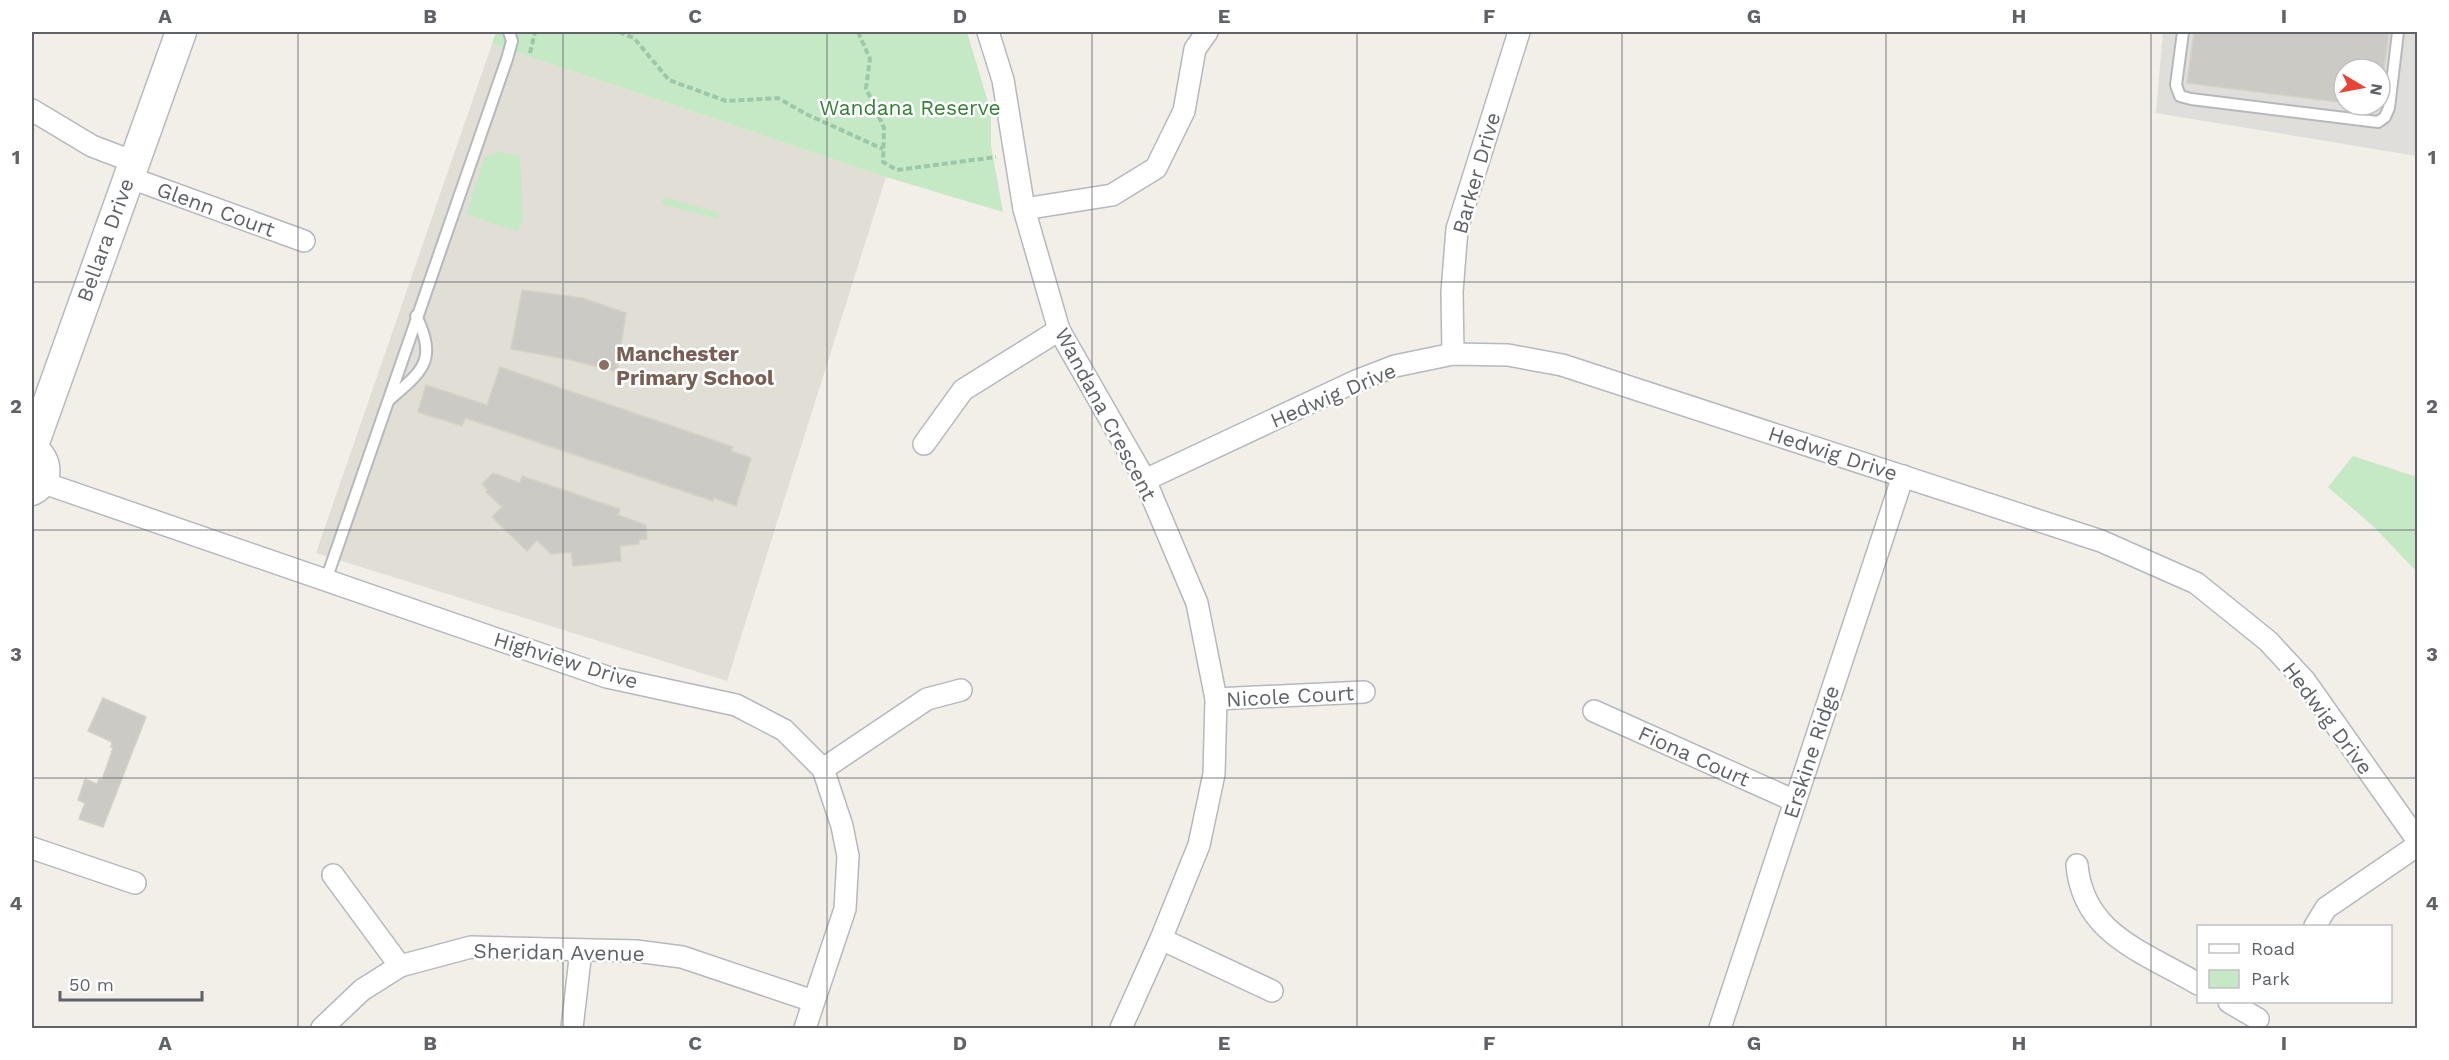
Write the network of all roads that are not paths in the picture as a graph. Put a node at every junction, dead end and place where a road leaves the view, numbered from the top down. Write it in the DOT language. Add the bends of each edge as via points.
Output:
graph roads {
  1 [pos="181,32"];
  2 [pos="509,32"];
  3 [pos="988,32"];
  4 [pos="1207,32"];
  5 [pos="1519,32"];
  6 [pos="2183,32"];
  7 [pos="2398,32"];
  8 [pos="32,110"];
  9 [pos="131,169"];
  10 [pos="1024,210"];
  11 [pos="304,241"];
  12 [pos="416,316"];
  13 [pos="1059,330"];
  14 [pos="1453,354"];
  15 [pos="387,402"];
  16 [pos="924,444"];
  17 [pos="32,449"];
  18 [pos="1903,476"];
  19 [pos="1145,480"];
  20 [pos="36,486"];
  21 [pos="326,580"];
  22 [pos="961,690"];
  23 [pos="1364,692"];
  24 [pos="1216,699"];
  25 [pos="1594,711"];
  26 [pos="823,769"];
  27 [pos="1795,801"];
  28 [pos="2418,843"];
  29 [pos="32,848"];
  30 [pos="2077,865"];
  31 [pos="333,875"];
  32 [pos="135,883"];
  33 [pos="2316,925"];
  34 [pos="1161,939"];
  35 [pos="581,950"];
  36 [pos="400,966"];
  37 [pos="2197,983"];
  38 [pos="1272,991"];
  39 [pos="813,1001"];
  40 [pos="2231,1003"];
  41 [pos="2260,1016"];
  42 [pos="322,1029"];
  43 [pos="572,1029"];
  44 [pos="805,1029"];
  45 [pos="1120,1029"];
  46 [pos="1720,1029"];
  1 -- 9 [label="main road, Bellara Drive"];
  2 -- 12 [label="lane" via="510,49"];
  3 -- 10 [label="street, Wandana Crescent" via="1003,80"];
  4 -- 10 [label="street" via="1195,50 1184,111 1156,168 1112,195"];
  5 -- 14 [label="street, Barker Drive" via="1457,229"];
  6 -- 7 [label="lane" via="2176,85 2180,96 2378,122 2389,108"];
  8 -- 9 [label="street, Glenn Court"];
  9 -- 11 [label="street, Glenn Court"];
  9 -- 17 [label="main road, Bellara Drive"];
  10 -- 13 [label="street, Wandana Crescent"];
  12 -- 15 [label="lane"];
  12 -- 15 [label="lane" via="426,356 416,378"];
  13 -- 16 [label="street" via="963,390"];
  13 -- 19 [label="street, Wandana Crescent"];
  14 -- 18 [label="street, Hedwig Drive" via="1508,355 1562,365"];
  14 -- 19 [label="street, Hedwig Drive" via="1395,366 1356,381"];
  15 -- 21 [label="lane"];
  17 -- 20 [label="main road" via="44,463 45,473"];
  18 -- 27 [label="street, Erskine Ridge"];
  18 -- 28 [label="street, Hedwig Drive" via="2101,541 2196,583 2268,641 2305,681"];
  19 -- 24 [label="street, Wandana Crescent" via="1197,603"];
  20 -- 21 [label="street, Highview Drive"];
  21 -- 26 [label="street, Highview Drive" via="608,677 736,705 784,730"];
  22 -- 26 [label="street" via="927,699"];
  23 -- 24 [label="street, Nicole Court"];
  24 -- 34 [label="street, Wandana Crescent" via="1214,774 1199,845"];
  25 -- 27 [label="street, Fiona Court"];
  26 -- 39 [label="street, Highview Drive" via="843,826 848,856 845,909"];
  27 -- 46 [label="street, Erskine Ridge"];
  28 -- 33 [label="street" via="2326,908"];
  29 -- 32 [label="street"];
  30 -- 37 [label="street" via="2081,892 2099,922"];
  31 -- 36 [label="street"];
  34 -- 38 [label="street"];
  34 -- 45 [label="street, Wandana Crescent"];
  35 -- 36 [label="street, Sheridan Avenue" via="471,947"];
  35 -- 39 [label="street, Sheridan Avenue" via="682,957"];
  35 -- 43 [label="street"];
  36 -- 42 [label="street, Sheridan Avenue" via="362,990"];
  39 -- 44 [label="street, Highview Drive"];
  40 -- 41 [label="street"];
}
